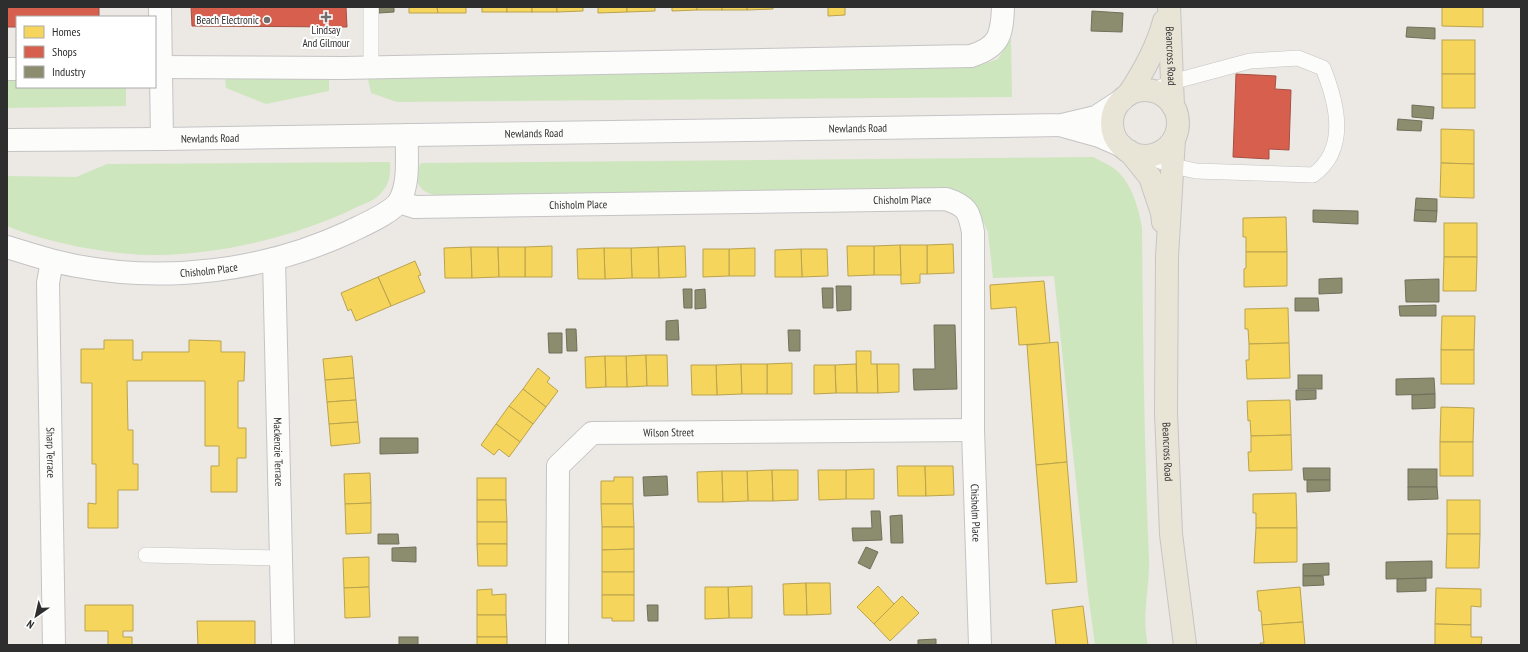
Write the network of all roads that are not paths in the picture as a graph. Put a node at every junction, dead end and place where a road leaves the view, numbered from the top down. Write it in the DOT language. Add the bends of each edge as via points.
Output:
graph roads {
  1 [pos="160,7"];
  2 [pos="371,7"];
  3 [pos="1003,7"];
  4 [pos="1168,7"];
  5 [pos="158,67"];
  6 [pos="371,68"];
  7 [pos="1162,87"];
  8 [pos="1125,97"];
  9 [pos="1062,125"];
  10 [pos="406,134"];
  11 [pos="162,139"];
  12 [pos="1174,139"];
  13 [pos="7,140"];
  14 [pos="1132,151"];
  15 [pos="1173,166"];
  16 [pos="399,202"];
  17 [pos="7,247"];
  18 [pos="1167,257"];
  19 [pos="274,259"];
  20 [pos="52,261"];
  21 [pos="973,430"];
  22 [pos="146,556"];
  23 [pos="281,558"];
  24 [pos="54,645"];
  25 [pos="283,645"];
  26 [pos="557,645"];
  27 [pos="980,645"];
  28 [pos="1186,645"];
  1 -- 5 [label="street"];
  2 -- 6 [label="lane"];
  3 -- 6 [label="street" via="1001,31 996,43 987,51 971,56"];
  4 -- 7 [label="main road, Beancross Road"];
  4 -- 8 [label="main road, Beancross Road" via="1159,42 1143,73"];
  5 -- 6 [label="street"];
  5 -- 11 [label="street"];
  7 -- 8 [label="main road" via="1136,91"];
  7 -- 12 [label="main road, Beancross Road" via="1177,113 1178,122"];
  7 -- 15 [label="lane" via="1250,61 1298,58 1323,68 1331,87 1337,122 1334,150 1324,168 1313,175 1196,171"];
  8 -- 9 [label="street, Newlands Road" via="1096,117"];
  8 -- 14 [label="main road" via="1117,107 1112,123 1117,139"];
  9 -- 10 [label="street, Newlands Road"];
  9 -- 14 [label="street, Newlands Road" via="1099,136"];
  10 -- 11 [label="street, Newlands Road"];
  10 -- 16 [label="street" via="406,183"];
  11 -- 13 [label="street, Newlands Road"];
  12 -- 14 [label="main road" via="1162,151"];
  12 -- 15 [label="main road, Beancross Road"];
  14 -- 15 [label="lane"];
  14 -- 18 [label="main road, Beancross Road" via="1150,177 1162,213"];
  15 -- 18 [label="main road, Beancross Road"];
  16 -- 19 [label="street, Chisholm Place" via="378,218 332,239"];
  16 -- 21 [label="street, Chisholm Place" via="415,207 946,200 960,204 970,214 973,232"];
  17 -- 20 [label="street, Chisholm Place"];
  18 -- 28 [label="main road, Beancross Road" via="1166,413 1171,534"];
  19 -- 20 [label="street, Chisholm Place" via="179,274 114,272"];
  19 -- 23 [label="street, Mackenzie Terrace"];
  20 -- 24 [label="street, Sharp Terrace" via="48,283"];
  21 -- 26 [label="street, Wilson Street" via="592,432 558,466"];
  21 -- 27 [label="street, Chisholm Place"];
  22 -- 23 [label="lane"];
  23 -- 25 [label="street, Mackenzie Terrace"];
}
